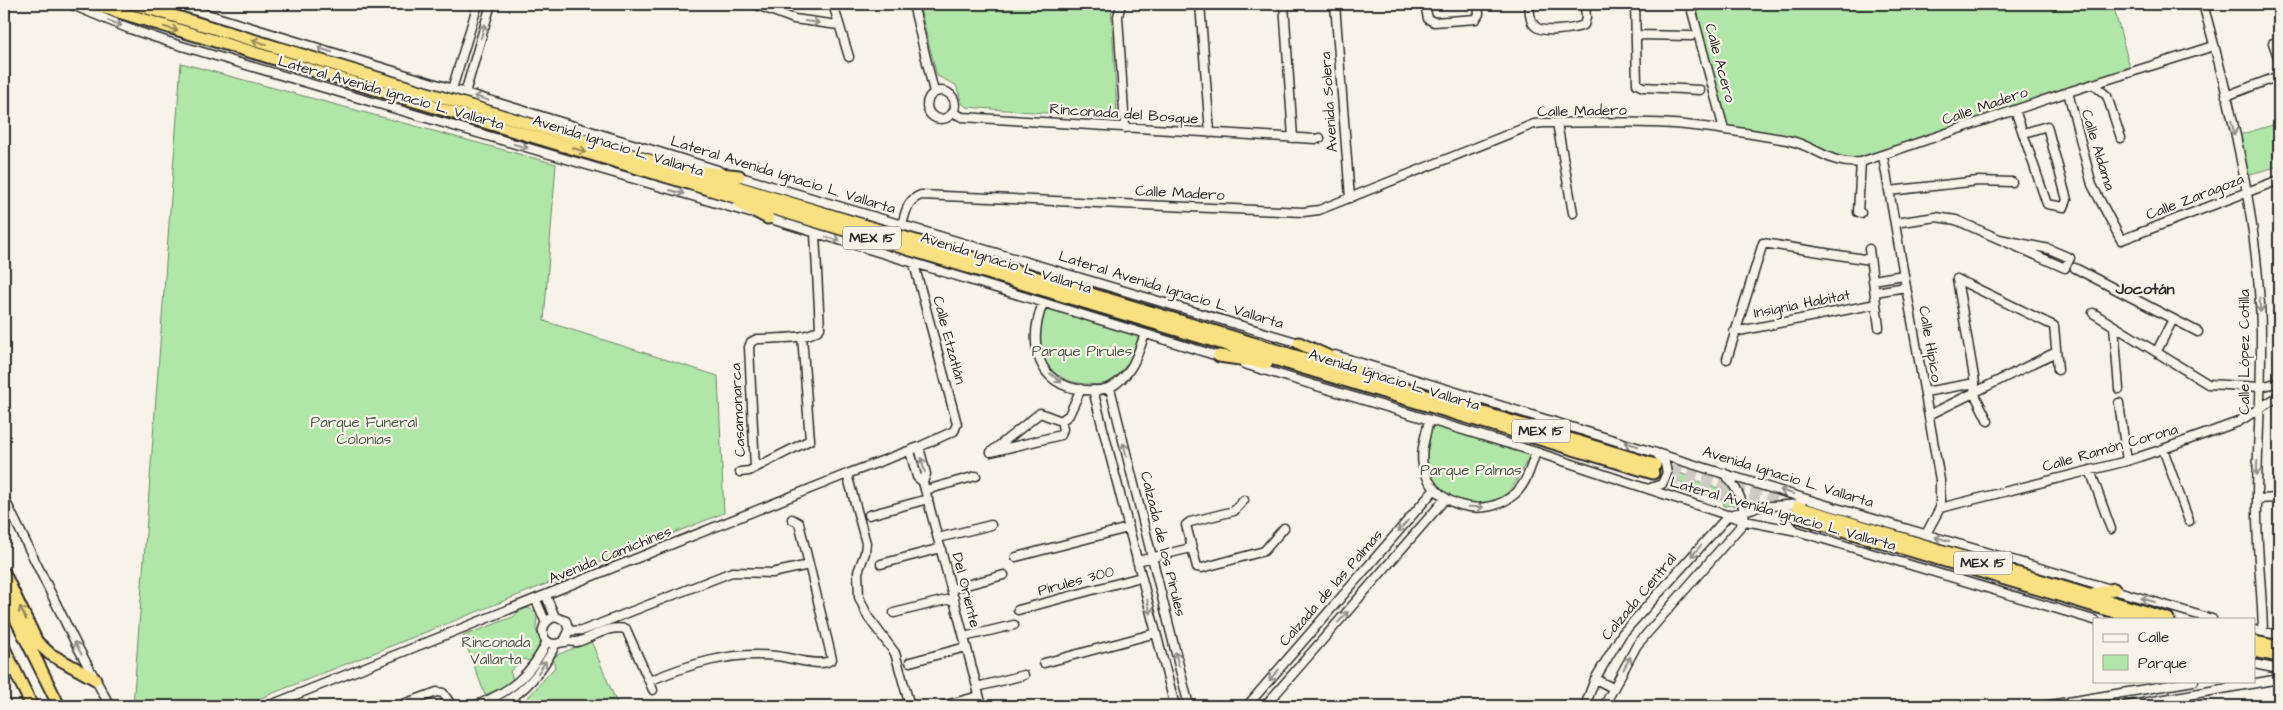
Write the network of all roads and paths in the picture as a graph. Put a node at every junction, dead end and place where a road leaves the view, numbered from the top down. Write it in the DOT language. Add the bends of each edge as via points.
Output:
graph roads {
  1 [pos="70,4"];
  2 [pos="92,4"];
  3 [pos="134,4"];
  4 [pos="155,4"];
  5 [pos="174,4"];
  6 [pos="478,4"];
  7 [pos="491,4"];
  8 [pos="754,4"];
  9 [pos="833,4"];
  10 [pos="913,4"];
  11 [pos="1121,4"];
  12 [pos="1200,4"];
  13 [pos="1284,4"];
  14 [pos="1335,4"];
  15 [pos="1425,4"];
  16 [pos="1478,4"];
  17 [pos="1529,4"];
  18 [pos="1585,4"];
  19 [pos="1635,4"];
  20 [pos="1690,4"];
  21 [pos="2203,4"];
  22 [pos="764,6"];
  23 [pos="183,19"];
  24 [pos="838,25"];
  25 [pos="1636,35"];
  26 [pos="1691,36"];
  27 [pos="2273,43"];
  28 [pos="2214,46"];
  29 [pos="850,58"];
  30 [pos="2279,60"];
  31 [pos="2279,76"];
  32 [pos="2093,84"];
  33 [pos="452,89"];
  34 [pos="1700,90"];
  35 [pos="934,92"];
  36 [pos="2068,92"];
  37 [pos="465,93"];
  38 [pos="2226,96"];
  39 [pos="2015,110"];
  40 [pos="954,113"];
  41 [pos="1557,123"];
  42 [pos="1125,128"];
  43 [pos="1724,129"];
  44 [pos="1210,133"];
  45 [pos="2024,133"];
  46 [pos="1293,138"];
  47 [pos="1320,138"];
  48 [pos="2121,138"];
  49 [pos="1883,156"];
  50 [pos="1861,162"];
  51 [pos="672,168"];
  52 [pos="739,176"];
  53 [pos="2279,180"];
  54 [pos="2012,182"];
  55 [pos="720,192"];
  56 [pos="1889,192"];
  57 [pos="2248,192"];
  58 [pos="1350,198"];
  59 [pos="1573,213"];
  60 [pos="1861,213"];
  61 [pos="768,218"];
  62 [pos="1895,223"];
  63 [pos="902,225"];
  64 [pos="815,234"];
  65 [pos="1999,239"];
  66 [pos="2121,240"];
  67 [pos="1869,249"];
  68 [pos="1870,260"];
  69 [pos="914,264"];
  70 [pos="2076,268"];
  71 [pos="1904,275"];
  72 [pos="1873,280"];
  73 [pos="1906,287"];
  74 [pos="1875,292"];
  75 [pos="1042,303"];
  76 [pos="1876,304"];
  77 [pos="2093,313"];
  78 [pos="2173,319"];
  79 [pos="2114,326"];
  80 [pos="1879,327"];
  81 [pos="1734,332"];
  82 [pos="2198,332"];
  83 [pos="1144,334"];
  84 [pos="802,336"];
  85 [pos="1299,343"];
  86 [pos="2157,351"];
  87 [pos="2056,352"];
  88 [pos="1219,356"];
  89 [pos="1727,359"];
  90 [pos="1304,368"];
  91 [pos="2058,370"];
  92 [pos="2279,382"];
  93 [pos="1975,383"];
  94 [pos="1394,387"];
  95 [pos="2261,387"];
  96 [pos="1110,388"];
  97 [pos="1082,389"];
  98 [pos="2119,389"];
  99 [pos="1092,390"];
  100 [pos="1925,392"];
  101 [pos="1974,393"];
  102 [pos="2279,396"];
  103 [pos="2120,403"];
  104 [pos="2259,409"];
  105 [pos="1929,415"];
  106 [pos="1430,420"];
  107 [pos="1061,421"];
  108 [pos="1988,422"];
  109 [pos="957,424"];
  110 [pos="919,448"];
  111 [pos="2163,449"];
  112 [pos="910,451"];
  113 [pos="1536,452"];
  114 [pos="1654,452"];
  115 [pos="2127,461"];
  116 [pos="755,468"];
  117 [pos="2090,470"];
  118 [pos="740,472"];
  119 [pos="1723,472"];
  120 [pos="847,474"];
  121 [pos="976,476"];
  122 [pos="924,486"];
  123 [pos="1435,489"];
  124 [pos="1646,489"];
  125 [pos="4,498"];
  126 [pos="1446,498"];
  127 [pos="2279,498"];
  128 [pos="928,499"];
  129 [pos="2257,499"];
  130 [pos="1244,500"];
  131 [pos="1823,504"];
  132 [pos="1940,508"];
  133 [pos="1744,510"];
  134 [pos="1795,510"];
  135 [pos="869,514"];
  136 [pos="1729,515"];
  137 [pos="792,519"];
  138 [pos="1745,521"];
  139 [pos="2189,521"];
  140 [pos="991,524"];
  141 [pos="1128,528"];
  142 [pos="1284,528"];
  143 [pos="2111,529"];
  144 [pos="1797,531"];
  145 [pos="1926,534"];
  146 [pos="938,538"];
  147 [pos="941,548"];
  148 [pos="1191,548"];
  149 [pos="1016,557"];
  150 [pos="1152,558"];
  151 [pos="1137,561"];
  152 [pos="881,564"];
  153 [pos="809,565"];
  154 [pos="4,573"];
  155 [pos="1004,575"];
  156 [pos="1142,577"];
  157 [pos="951,589"];
  158 [pos="2114,589"];
  159 [pos="4,595"];
  160 [pos="546,596"];
  161 [pos="954,598"];
  162 [pos="536,600"];
  163 [pos="2091,600"];
  164 [pos="1018,610"];
  165 [pos="628,613"];
  166 [pos="894,613"];
  167 [pos="555,616"];
  168 [pos="2103,618"];
  169 [pos="2136,618"];
  170 [pos="2164,618"];
  171 [pos="2209,618"];
  172 [pos="2093,620"];
  173 [pos="545,621"];
  174 [pos="1014,624"];
  175 [pos="1316,627"];
  176 [pos="599,628"];
  177 [pos="626,629"];
  178 [pos="2256,630"];
  179 [pos="569,631"];
  180 [pos="2263,632"];
  181 [pos="1156,633"];
  182 [pos="2279,635"];
  183 [pos="1326,636"];
  184 [pos="964,637"];
  185 [pos="547,641"];
  186 [pos="2256,642"];
  187 [pos="560,643"];
  188 [pos="966,647"];
  189 [pos="2279,647"];
  190 [pos="4,648"];
  191 [pos="2256,651"];
  192 [pos="2279,656"];
  193 [pos="2256,658"];
  194 [pos="910,662"];
  195 [pos="1044,663"];
  196 [pos="2256,664"];
  197 [pos="4,665"];
  198 [pos="2279,669"];
  199 [pos="1024,674"];
  200 [pos="526,675"];
  201 [pos="95,679"];
  202 [pos="1595,679"];
  203 [pos="2279,679"];
  204 [pos="533,680"];
  205 [pos="649,681"];
  206 [pos="21,682"];
  207 [pos="2188,682"];
  208 [pos="977,687"];
  209 [pos="2161,687"];
  210 [pos="1613,688"];
  211 [pos="653,690"];
  212 [pos="979,696"];
  213 [pos="2163,700"];
  214 [pos="479,705"];
  215 [pos="1189,705"];
  216 [pos="32,706"];
  217 [pos="59,706"];
  218 [pos="110,706"];
  219 [pos="268,706"];
  220 [pos="398,706"];
  221 [pos="451,706"];
  222 [pos="497,706"];
  223 [pos="910,706"];
  224 [pos="942,706"];
  225 [pos="982,706"];
  226 [pos="1175,706"];
  227 [pos="1180,706"];
  228 [pos="1247,706"];
  229 [pos="1265,706"];
  230 [pos="1585,706"];
  231 [pos="1604,706"];
  232 [pos="2044,706"];
  233 [pos="2125,706"];
  1 -- 61 [label="street, Lateral Avenida Ignacio L. Vallarta, one-way" via="175,44"];
  2 -- 55 [label="highway, Avenida Ignacio L. Vallarta / MEX 15, one-way"];
  3 -- 23 [label="highway, Avenida Ignacio L. Vallarta / MEX 15"];
  4 -- 23 [label="highway"];
  33 -- 5 [label="street, Lateral Avenida Ignacio L. Vallarta, one-way"];
  6 -- 33 [label="street"];
  37 -- 7 [label="street, one-way"];
  8 -- 22 [label="street"];
  9 -- 24 [label="street"];
  10 -- 35 [label="street"];
  11 -- 42 [label="street" via="1118,16"];
  12 -- 44 [label="street"];
  13 -- 46 [label="street"];
  14 -- 58 [label="street, Avenida Solera"];
  15 -- 16 [label="street" via="1428,19 1434,22 1476,19"];
  17 -- 18 [label="street" via="1533,26 1541,31 1584,25"];
  19 -- 25 [label="street"];
  20 -- 43 [label="street, Calle Acero"];
  21 -- 28 [label="street, Calle López Cotilla"];
  22 -- 24 [label="street, one-way" via="794,19"];
  51 -- 23 [label="highway, Avenida Ignacio L. Vallarta / MEX 15, one-way"];
  24 -- 29 [label="street"];
  25 -- 26 [label="street"];
  25 -- 34 [label="street" via="1637,84 1643,88"];
  27 -- 30 [label="street"];
  28 -- 32 [label="street, Calle Madero"];
  28 -- 38 [label="street, Calle López Cotilla"];
  31 -- 38 [label="street"];
  32 -- 36 [label="street, Calle Madero"];
  32 -- 48 [label="street" via="2107,96"];
  33 -- 37 [label="street, Lateral Avenida Ignacio L. Vallarta"];
  35 -- 40 [label="street" via="950,93 956,102"];
  35 -- 40 [label="street" via="928,99 927,108 931,115 938,119"];
  36 -- 39 [label="street, Calle Madero"];
  36 -- 66 [label="street, Calle Aldama" via="2092,185"];
  52 -- 37 [label="street, Lateral Avenida Ignacio L. Vallarta, one-way"];
  38 -- 57 [label="street, Calle López Cotilla, one-way"];
  39 -- 45 [label="street"];
  39 -- 49 [label="street, Calle Madero"];
  40 -- 42 [label="street, Rinconada del Bosque" via="962,118"];
  41 -- 43 [label="street, Calle Madero" via="1684,125"];
  41 -- 58 [label="street, Calle Madero" via="1534,124"];
  41 -- 59 [label="street"];
  42 -- 44 [label="street, Rinconada del Bosque"];
  43 -- 50 [label="street, Calle Madero" via="1790,140 1837,162"];
  44 -- 46 [label="street, Rinconada del Bosque"];
  45 -- 45 [label="street" via="2047,204 2064,207 2066,200 2047,126"];
  46 -- 47 [label="street, Rinconada del Bosque"];
  49 -- 50 [label="street, Calle Madero"];
  49 -- 56 [label="street, Calle Hípico"];
  50 -- 60 [label="street" via="1858,212"];
  51 -- 52 [label="highway"];
  51 -- 94 [label="highway, Avenida Ignacio L. Vallarta / MEX 15"];
  52 -- 63 [label="street, Lateral Avenida Ignacio L. Vallarta"];
  53 -- 57 [label="street, Calle Zaragoza"];
  54 -- 56 [label="street" via="1978,181"];
  55 -- 61 [label="highway"];
  55 -- 90 [label="highway, Avenida Ignacio L. Vallarta / MEX 15"];
  56 -- 62 [label="street, Calle Hípico"];
  57 -- 66 [label="street, Calle Zaragoza"];
  57 -- 95 [label="street, Calle López Cotilla, one-way" via="2260,304"];
  58 -- 63 [label="street, Calle Madero" via="1319,210 1303,212 921,195 912,198 907,205"];
  61 -- 64 [label="street, Lateral Avenida Ignacio L. Vallarta"];
  62 -- 65 [label="street" via="1936,217 1956,220"];
  62 -- 71 [label="street, Calle Hípico"];
  63 -- 85 [label="street, Lateral Avenida Ignacio L. Vallarta"];
  64 -- 69 [label="street, Lateral Avenida Ignacio L. Vallarta, one-way"];
  64 -- 84 [label="street, Casamonarca" via="821,324 816,333"];
  65 -- 65 [label="street" via="2065,268 2070,258 2049,249"];
  67 -- 68 [label="street"];
  68 -- 72 [label="street"];
  68 -- 81 [label="street, Insignia Habitat" via="1763,243"];
  69 -- 75 [label="street, Lateral Avenida Ignacio L. Vallarta"];
  69 -- 109 [label="street, Calle Etzatlán"];
  70 -- 78 [label="street"];
  71 -- 72 [label="street"];
  71 -- 73 [label="street, Calle Hípico"];
  72 -- 74 [label="street"];
  73 -- 74 [label="street"];
  73 -- 100 [label="street, Calle Hípico"];
  74 -- 76 [label="street"];
  75 -- 83 [label="street, Lateral Avenida Ignacio L. Vallarta"];
  75 -- 97 [label="street, one-way" via="1035,343 1038,359 1056,380"];
  76 -- 80 [label="street"];
  76 -- 81 [label="street, Insignia Habitat"];
  77 -- 79 [label="street"];
  78 -- 82 [label="street"];
  78 -- 86 [label="street"];
  79 -- 86 [label="street"];
  79 -- 98 [label="street"];
  81 -- 89 [label="street, Insignia Habitat"];
  83 -- 88 [label="street, Lateral Avenida Ignacio L. Vallarta"];
  83 -- 96 [label="street" via="1128,372"];
  84 -- 116 [label="street, Casamonarca" via="810,440"];
  84 -- 116 [label="street, Casamonarca" via="757,340 749,347"];
  85 -- 94 [label="highway"];
  114 -- 85 [label="street, Avenida Ignacio L. Vallarta, one-way"];
  86 -- 95 [label="street" via="2208,384"];
  87 -- 91 [label="street"];
  87 -- 93 [label="street" via="2054,326 1957,279"];
  87 -- 101 [label="street"];
  88 -- 90 [label="highway"];
  88 -- 106 [label="street, Lateral Avenida Ignacio L. Vallarta"];
  90 -- 94 [label="highway, Avenida Ignacio L. Vallarta / MEX 15" via="1654,469"];
  92 -- 95 [label="street"];
  93 -- 100 [label="street"];
  93 -- 101 [label="street"];
  95 -- 104 [label="street, Calle López Cotilla"];
  96 -- 99 [label="street"];
  150 -- 96 [label="street, Calzada de los Pirules, one-way"];
  97 -- 99 [label="street"];
  97 -- 107 [label="street" via="1069,415"];
  99 -- 141 [label="street, Calzada de los Pirules"];
  100 -- 105 [label="street, Calle Hípico"];
  101 -- 105 [label="street"];
  101 -- 108 [label="street"];
  102 -- 104 [label="street, Calle Ramón Corona"];
  103 -- 115 [label="street"];
  104 -- 111 [label="street, Calle Ramón Corona" via="2238,422"];
  104 -- 129 [label="street, Calle López Cotilla, one-way"];
  105 -- 132 [label="street, Calle Hípico" via="1940,480"];
  106 -- 113 [label="street, Lateral Avenida Ignacio L. Vallarta"];
  106 -- 123 [label="street" via="1422,453 1423,465"];
  107 -- 107 [label="street" via="1040,413 991,452 1058,437 1063,433"];
  109 -- 110 [label="street, Avenida Camichines" via="954,432"];
  110 -- 112 [label="street, Avenida Camichines"];
  122 -- 110 [label="street, one-way" via="926,474"];
  111 -- 115 [label="street, Calle Ramón Corona"];
  111 -- 139 [label="street"];
  112 -- 120 [label="street, Avenida Camichines"];
  112 -- 122 [label="street" via="917,477"];
  113 -- 124 [label="street, Lateral Avenida Ignacio L. Vallarta"];
  126 -- 113 [label="street, one-way" via="1472,508 1501,502 1524,482"];
  114 -- 119 [label="street, Avenida Ignacio L. Vallarta"];
  114 -- 124 [label="street" via="1665,463 1667,473 1662,484"];
  115 -- 117 [label="street, Calle Ramón Corona"];
  116 -- 118 [label="street, Casamonarca"];
  117 -- 132 [label="street, Calle Ramón Corona"];
  117 -- 143 [label="street"];
  131 -- 119 [label="street, Avenida Ignacio L. Vallarta, one-way"];
  119 -- 133 [label="street" via="1737,489"];
  120 -- 160 [label="street, Avenida Camichines"];
  120 -- 223 [label="street" via="866,543 858,572 860,597 868,617 895,653"];
  121 -- 122 [label="street"];
  122 -- 128 [label="street, Del Oriente"];
  123 -- 126 [label="street"];
  123 -- 175 [label="street, Calzada de las Palmas, one-way"];
  124 -- 136 [label="street, Lateral Avenida Ignacio L. Vallarta"];
  201 -- 125 [label="street, one-way"];
  183 -- 126 [label="street, Calzada de las Palmas, one-way"];
  127 -- 129 [label="street"];
  128 -- 135 [label="street"];
  128 -- 146 [label="street, Del Oriente"];
  129 -- 180 [label="street, Calle López Cotilla"];
  130 -- 148 [label="street" via="1234,511 1186,525"];
  131 -- 134 [label="street"];
  131 -- 145 [label="street, Avenida Ignacio L. Vallarta"];
  132 -- 145 [label="street, Calle Hípico"];
  133 -- 134 [label="street"];
  133 -- 136 [label="street"];
  133 -- 138 [label="street"];
  134 -- 144 [label="street" via="1787,514 1787,522"];
  134 -- 163 [label="highway, Avenida Ignacio L. Vallarta / MEX 15"];
  136 -- 138 [label="street, Lateral Avenida Ignacio L. Vallarta"];
  136 -- 202 [label="street, Calzada Central, one-way" via="1622,634"];
  137 -- 153 [label="street" via="798,523"];
  138 -- 144 [label="street, Lateral Avenida Ignacio L. Vallarta"];
  210 -- 138 [label="street, Calzada Central, one-way" via="1637,645"];
  140 -- 146 [label="street"];
  141 -- 149 [label="street"];
  141 -- 151 [label="street, Calzada de los Pirules"];
  142 -- 148 [label="street" via="1264,552 1202,568 1197,567"];
  144 -- 172 [label="street, Lateral Avenida Ignacio L. Vallarta"];
  158 -- 145 [label="street, Avenida Ignacio L. Vallarta, one-way"];
  146 -- 147 [label="street, Del Oriente"];
  147 -- 152 [label="street"];
  147 -- 157 [label="street, Del Oriente"];
  148 -- 150 [label="street"];
  150 -- 151 [label="street"];
  215 -- 150 [label="street, Calzada de los Pirules, one-way"];
  151 -- 156 [label="street, Calzada de los Pirules"];
  153 -- 165 [label="street" via="772,573 732,572"];
  153 -- 205 [label="street" via="832,656 829,662 822,664 768,655 730,656 691,664"];
  201 -- 154 [label="highway, one-way" via="50,654 37,642"];
  155 -- 157 [label="street"];
  156 -- 164 [label="street, Pirules 300"];
  156 -- 181 [label="street, Calzada de los Pirules, one-way"];
  157 -- 161 [label="street, Del Oriente"];
  158 -- 163 [label="highway"];
  171 -- 158 [label="street, Avenida Ignacio L. Vallarta, one-way"];
  159 -- 217 [label="highway"];
  160 -- 162 [label="street, Avenida Camichines"];
  160 -- 167 [label="street"];
  161 -- 166 [label="street"];
  161 -- 184 [label="street, Del Oriente"];
  162 -- 173 [label="street"];
  162 -- 219 [label="street, Avenida Camichines"];
  163 -- 168 [label="highway"];
  163 -- 169 [label="highway, Avenida Ignacio L. Vallarta / MEX 15"];
  163 -- 170 [label="highway, Avenida Ignacio L. Vallarta / MEX 15"];
  165 -- 176 [label="street"];
  165 -- 177 [label="street"];
  167 -- 173 [label="street"];
  167 -- 179 [label="street" via="566,621"];
  173 -- 185 [label="street" via="542,634"];
  174 -- 184 [label="street"];
  175 -- 183 [label="street"];
  175 -- 228 [label="street, Calzada de las Palmas, one-way"];
  176 -- 177 [label="street"];
  176 -- 179 [label="street"];
  176 -- 187 [label="street" via="576,642"];
  177 -- 205 [label="street"];
  178 -- 180 [label="street"];
  179 -- 187 [label="street"];
  180 -- 182 [label="street"];
  181 -- 195 [label="street"];
  181 -- 226 [label="street, Calzada de los Pirules"];
  183 -- 229 [label="street, Calzada de las Palmas"];
  184 -- 188 [label="street, Del Oriente"];
  185 -- 187 [label="street"];
  185 -- 200 [label="street"];
  186 -- 189 [label="highway"];
  204 -- 187 [label="street, one-way"];
  188 -- 194 [label="street"];
  188 -- 208 [label="street, Del Oriente"];
  190 -- 206 [label="highway"];
  191 -- 192 [label="highway"];
  192 -- 193 [label="highway"];
  196 -- 198 [label="street"];
  197 -- 206 [label="highway"];
  199 -- 208 [label="street"];
  200 -- 204 [label="street"];
  200 -- 214 [label="street" via="507,691"];
  201 -- 218 [label="street"];
  202 -- 210 [label="street"];
  202 -- 230 [label="street, Calzada Central"];
  203 -- 213 [label="street"];
  204 -- 222 [label="street"];
  205 -- 211 [label="street"];
  206 -- 216 [label="highway"];
  207 -- 209 [label="street"];
  208 -- 212 [label="street, Del Oriente"];
  209 -- 213 [label="street"];
  209 -- 232 [label="street"];
  210 -- 231 [label="street, Calzada Central"];
  212 -- 224 [label="street"];
  212 -- 225 [label="street, Del Oriente"];
  213 -- 233 [label="street"];
  215 -- 227 [label="street"];
  220 -- 221 [label="street" via="437,692 443,693"];
}
